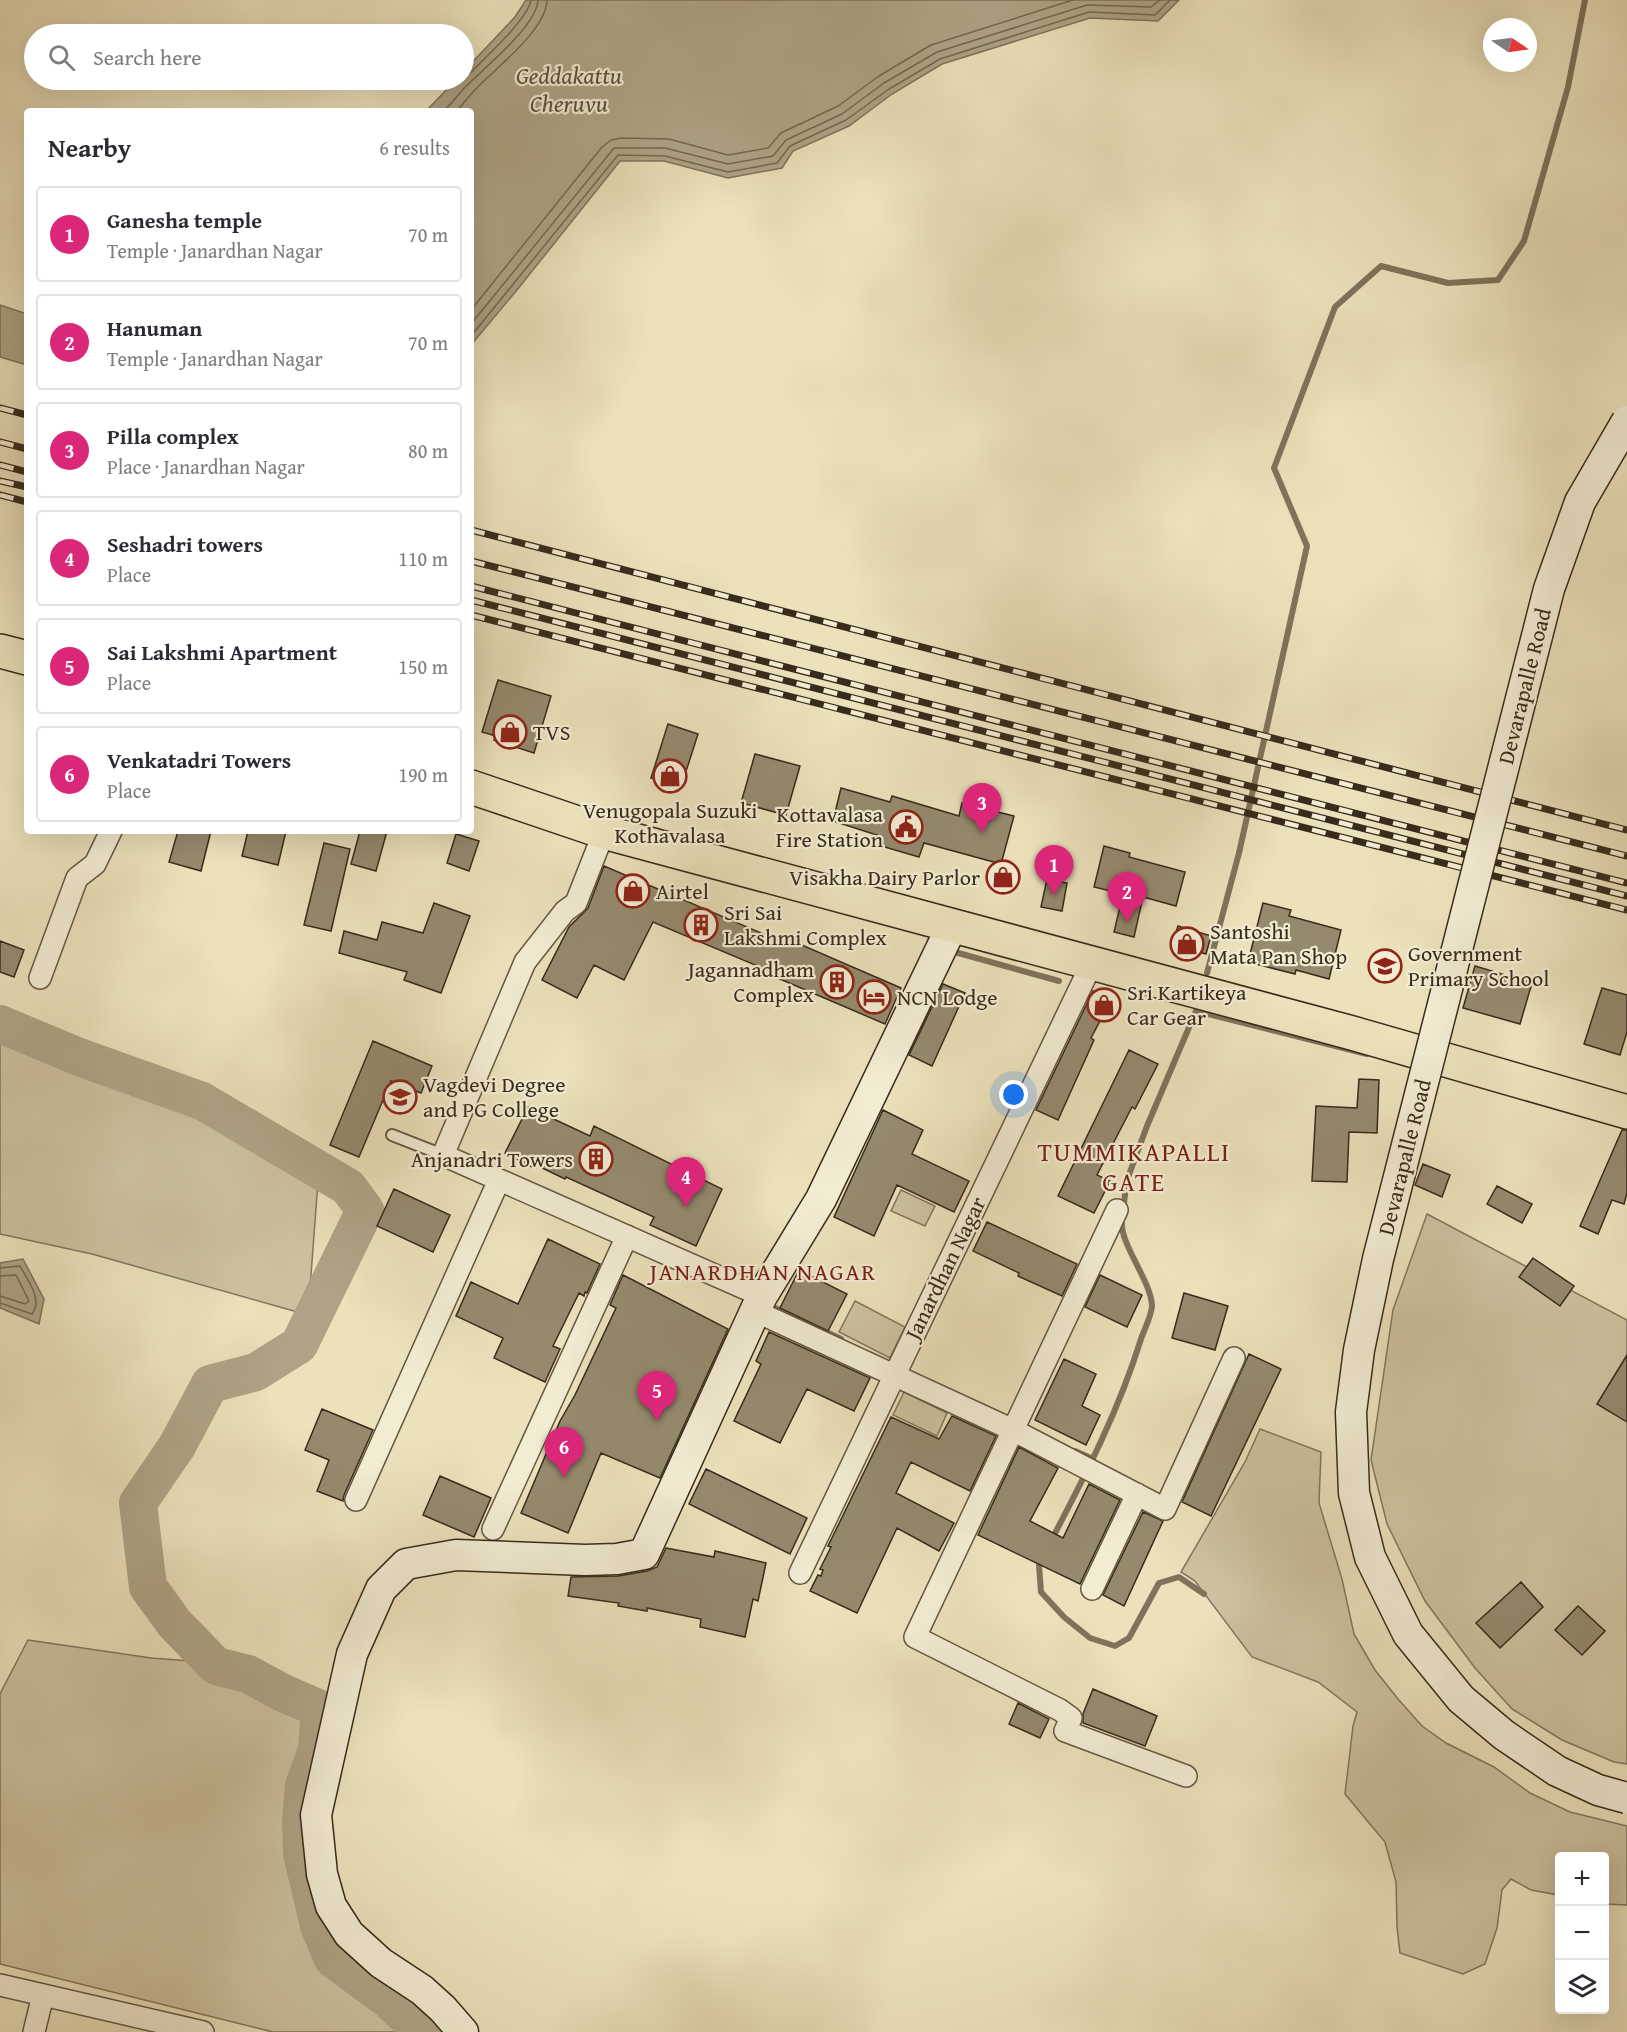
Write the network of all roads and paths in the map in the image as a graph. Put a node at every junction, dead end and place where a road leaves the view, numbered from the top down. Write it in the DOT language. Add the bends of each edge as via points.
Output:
graph roads {
  1 [pos="1627,421"];
  2 [pos="0,651"];
  3 [pos="24,657"];
  4 [pos="474,788"];
  5 [pos="604,832"];
  6 [pos="110,834"];
  7 [pos="952,926"];
  8 [pos="1092,963"];
  9 [pos="40,978"];
  10 [pos="1627,1112"];
  11 [pos="392,1135"];
  12 [pos="443,1155"];
  13 [pos="500,1180"];
  14 [pos="1117,1210"];
  15 [pos="627,1236"];
  16 [pos="758,1303"];
  17 [pos="1234,1358"];
  18 [pos="894,1375"];
  19 [pos="1013,1430"];
  20 [pos="1137,1494"];
  21 [pos="356,1500"];
  22 [pos="493,1529"];
  23 [pos="800,1573"];
  24 [pos="1092,1589"];
  25 [pos="1186,1776"];
  26 [pos="1627,1798"];
  27 [pos="0,1985"];
  28 [pos="43,1995"];
  29 [pos="34,2032"];
  30 [pos="203,2032"];
  31 [pos="464,2032"];
  1 -- 26 [label="main road, Devarapalle Road, bridge" via="1580,502 1549,589 1378,1259 1351,1412 1354,1493 1370,1557 1408,1634 1461,1699 1504,1735 1557,1771"];
  2 -- 3 [label="highway"];
  4 -- 5 [label="highway"];
  5 -- 7 [label="highway"];
  5 -- 12 [label="street" via="576,903 565,911 525,962"];
  6 -- 9 [label="street" via="96,864 77,878"];
  7 -- 8 [label="highway"];
  7 -- 16 [label="main road" via="821,1199"];
  8 -- 10 [label="highway"];
  8 -- 18 [label="street, Janardhan Nagar"];
  11 -- 12 [label="lane"];
  12 -- 13 [label="street"];
  13 -- 15 [label="street"];
  13 -- 21 [label="street"];
  14 -- 19 [label="street"];
  15 -- 16 [label="street"];
  15 -- 22 [label="street"];
  16 -- 18 [label="street"];
  16 -- 31 [label="main road" via="644,1554 585,1560 456,1555 406,1564 381,1588 352,1654 316,1815 322,1874 331,1906 349,1934 381,1963 422,1990"];
  17 -- 20 [label="street" via="1165,1509"];
  18 -- 19 [label="street"];
  18 -- 23 [label="street, Janardhan Nagar"];
  19 -- 20 [label="street"];
  19 -- 25 [label="street" via="915,1637 1060,1710 1071,1718 1065,1731"];
  20 -- 24 [label="street"];
  27 -- 28 [label="street"];
  28 -- 29 [label="street"];
  28 -- 30 [label="street"];
}
